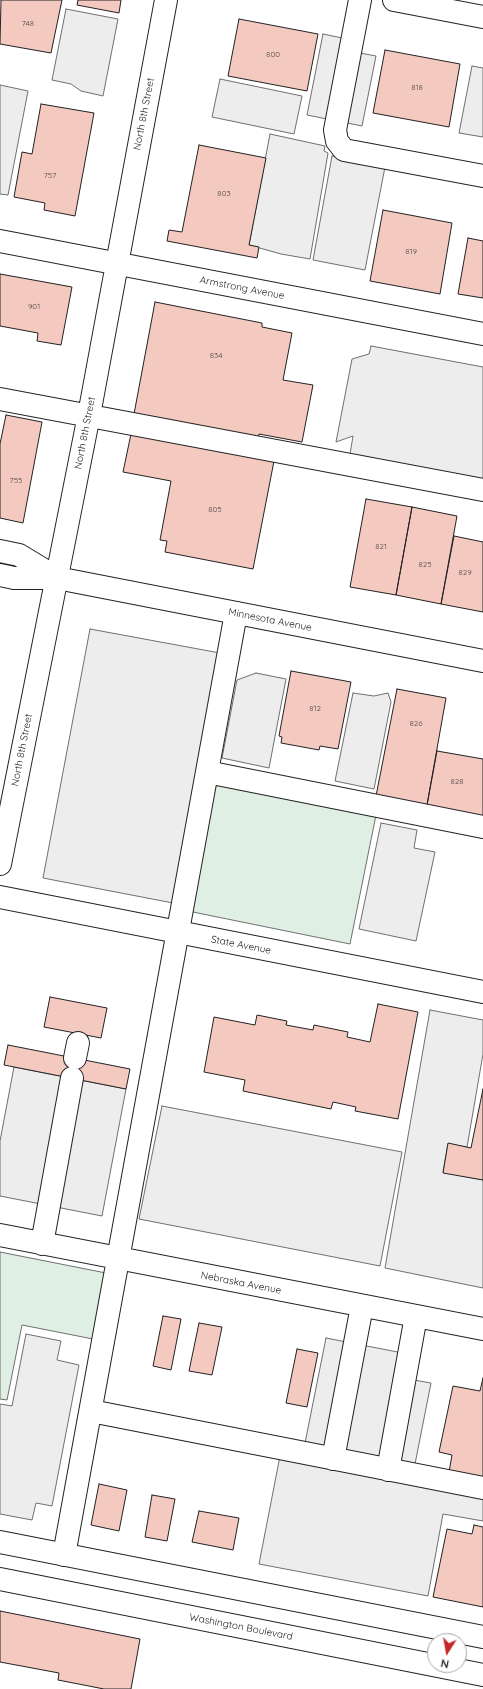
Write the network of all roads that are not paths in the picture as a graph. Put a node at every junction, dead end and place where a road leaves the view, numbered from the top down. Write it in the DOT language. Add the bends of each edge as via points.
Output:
graph roads {
  1 [pos="166,0"];
  2 [pos="360,0"];
  3 [pos="394,0"];
  4 [pos="483,18"];
  5 [pos="483,176"];
  6 [pos="0,241"];
  7 [pos="116,264"];
  8 [pos="483,334"];
  9 [pos="0,399"];
  10 [pos="89,414"];
  11 [pos="483,490"];
  12 [pos="0,551"];
  13 [pos="0,575"];
  14 [pos="57,578"];
  15 [pos="236,613"];
  16 [pos="483,661"];
  17 [pos="207,772"];
  18 [pos="483,827"];
  19 [pos="0,864"];
  20 [pos="0,897"];
  21 [pos="178,932"];
  22 [pos="483,992"];
  23 [pos="75,1060"];
  24 [pos="0,1235"];
  25 [pos="42,1244"];
  26 [pos="118,1259"];
  27 [pos="362,1306"];
  28 [pos="416,1316"];
  29 [pos="483,1328"];
  30 [pos="91,1411"];
  31 [pos="334,1459"];
  32 [pos="388,1470"];
  33 [pos="483,1488"];
  34 [pos="0,1542"];
  35 [pos="64,1555"];
  36 [pos="0,1579"];
  37 [pos="483,1638"];
  38 [pos="483,1675"];
  1 -- 7 [label="main road, North 8th Street"];
  2 -- 5 [label="main road" via="335,130 337,141 344,150"];
  3 -- 4 [label="main road"];
  6 -- 7 [label="main road, Armstrong Avenue"];
  7 -- 8 [label="main road, Armstrong Avenue"];
  7 -- 10 [label="main road, North 8th Street"];
  9 -- 10 [label="main road"];
  10 -- 11 [label="main road"];
  10 -- 14 [label="main road, North 8th Street"];
  12 -- 14 [label="main road, Minnesota Avenue" via="19,554"];
  13 -- 14 [label="main road, Minnesota Avenue" via="14,578"];
  14 -- 15 [label="main road, Minnesota Avenue"];
  14 -- 19 [label="main road, North 8th Street"];
  15 -- 16 [label="main road, Minnesota Avenue"];
  15 -- 17 [label="main road"];
  17 -- 18 [label="main road"];
  17 -- 21 [label="main road"];
  20 -- 21 [label="main road, State Avenue"];
  21 -- 22 [label="main road, State Avenue"];
  21 -- 26 [label="main road"];
  23 -- 25 [label="main road"];
  24 -- 25 [label="main road, Nebraska Avenue"];
  25 -- 26 [label="main road, Nebraska Avenue"];
  26 -- 27 [label="main road, Nebraska Avenue"];
  26 -- 30 [label="main road"];
  27 -- 28 [label="main road, Nebraska Avenue"];
  27 -- 31 [label="main road"];
  28 -- 29 [label="main road, Nebraska Avenue"];
  28 -- 32 [label="main road"];
  30 -- 31 [label="main road"];
  30 -- 35 [label="main road"];
  31 -- 32 [label="main road"];
  32 -- 33 [label="main road"];
  34 -- 35 [label="main road"];
  35 -- 37 [label="main road"];
  36 -- 38 [label="main road, Washington Boulevard"];
}
